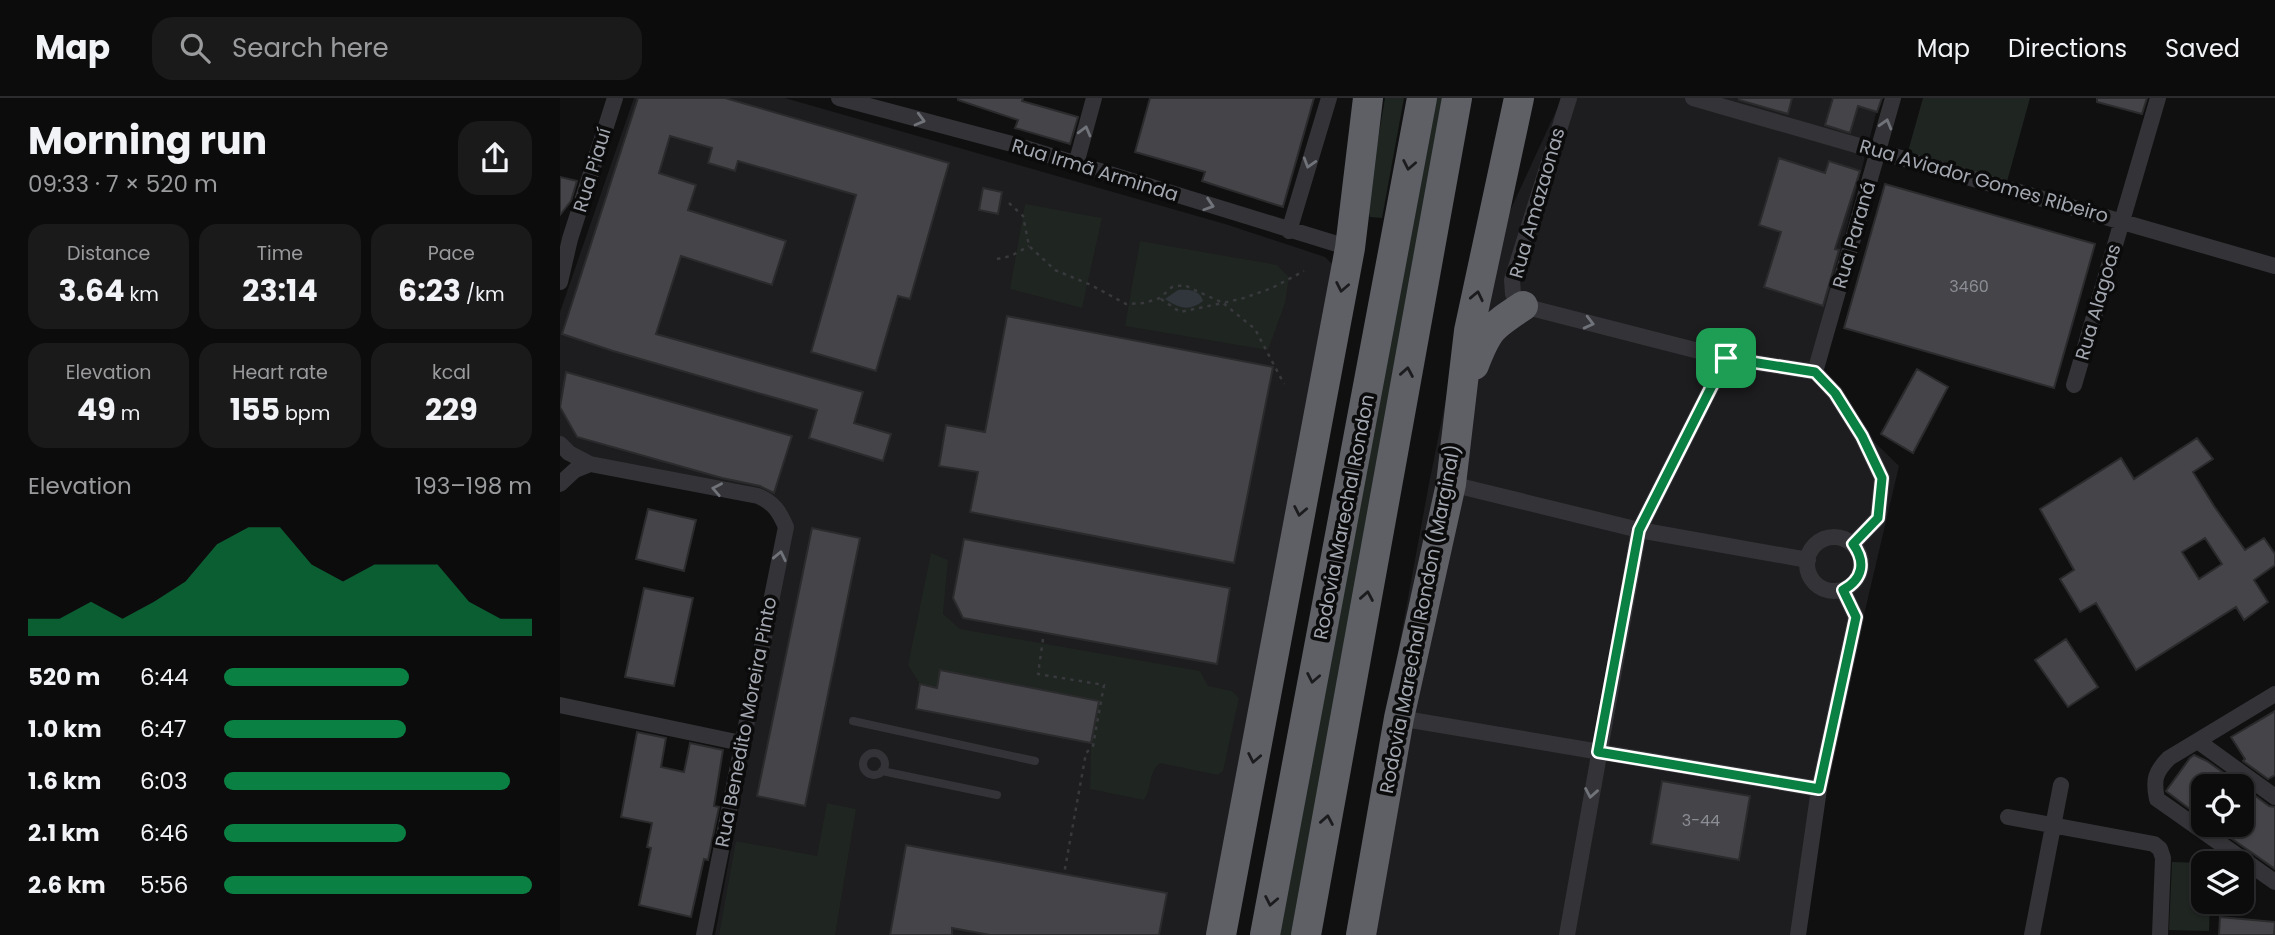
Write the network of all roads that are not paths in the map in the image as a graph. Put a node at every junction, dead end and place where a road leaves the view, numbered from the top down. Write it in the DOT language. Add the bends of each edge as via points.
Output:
graph roads {
  1 [pos="615,98"];
  2 [pos="1094,98"];
  3 [pos="1329,98"];
  4 [pos="1368,98"];
  5 [pos="1422,98"];
  6 [pos="1457,98"];
  7 [pos="1519,98"];
  8 [pos="1569,98"];
  9 [pos="1693,98"];
  10 [pos="1893,98"];
  11 [pos="2158,98"];
  12 [pos="850,99"];
  13 [pos="1878,150"];
  14 [pos="1076,164"];
  15 [pos="2122,221"];
  16 [pos="1289,231"];
  17 [pos="565,238"];
  18 [pos="1350,248"];
  19 [pos="2275,266"];
  20 [pos="560,282"];
  21 [pos="1523,306"];
  22 [pos="1726,358"];
  23 [pos="1815,372"];
  24 [pos="2074,385"];
  25 [pos="1460,398"];
  26 [pos="560,444"];
  27 [pos="590,464"];
  28 [pos="560,484"];
  29 [pos="1451,485"];
  30 [pos="1639,530"];
  31 [pos="1853,544"];
  32 [pos="1808,560"];
  33 [pos="1843,590"];
  34 [pos="2275,694"];
  35 [pos="560,705"];
  36 [pos="1399,718"];
  37 [pos="853,721"];
  38 [pos="2199,742"];
  39 [pos="741,743"];
  40 [pos="1598,752"];
  41 [pos="1035,761"];
  42 [pos="883,771"];
  43 [pos="2061,785"];
  44 [pos="2271,788"];
  45 [pos="1819,789"];
  46 [pos="997,795"];
  47 [pos="2008,817"];
  48 [pos="2053,827"];
  49 [pos="2275,882"];
  50 [pos="704,935"];
  51 [pos="1221,935"];
  52 [pos="1265,935"];
  53 [pos="1306,935"];
  54 [pos="1361,935"];
  55 [pos="1567,935"];
  56 [pos="1798,935"];
  57 [pos="2032,935"];
  58 [pos="2160,935"];
  1 -- 17 [label="street, Rua Piauí"];
  14 -- 2 [label="street, one-way"];
  3 -- 16 [label="street, one-way"];
  4 -- 18 [label="highway"];
  5 -- 52 [label="highway, Rodovia Marechal Rondon, one-way"];
  53 -- 6 [label="highway, Rodovia Marechal Rondon, one-way"];
  25 -- 7 [label="highway, Rodovia Marechal Rondon (Marginal), one-way" via="1469,331"];
  8 -- 21 [label="street, Rua Amazaonas" via="1512,280 1513,294"];
  9 -- 13 [label="street, Rua Aviador Gomes Ribeiro"];
  13 -- 10 [label="street, Rua Paraná, one-way"];
  11 -- 15 [label="street, Rua Alagoas"];
  12 -- 14 [label="street, Rua Irmã Arminda, one-way"];
  13 -- 15 [label="street, Rua Aviador Gomes Ribeiro"];
  13 -- 23 [label="street, Rua Paraná"];
  14 -- 16 [label="street, Rua Irmã Arminda, one-way"];
  15 -- 19 [label="street, Rua Aviador Gomes Ribeiro"];
  15 -- 24 [label="street, Rua Alagoas"];
  16 -- 18 [label="street, Rua Irmã Arminda"];
  17 -- 20 [label="street, Rua Piauí"];
  18 -- 51 [label="highway, one-way"];
  21 -- 22 [label="street, one-way"];
  21 -- 25 [label="highway" via="1485,336"];
  22 -- 23 [label="street"];
  22 -- 30 [label="street"];
  23 -- 31 [label="street" via="1835,393 1882,478 1878,518"];
  25 -- 29 [label="highway, Rodovia Marechal Rondon (Marginal)"];
  26 -- 27 [label="street"];
  27 -- 28 [label="street"];
  39 -- 27 [label="street, Rua Benedito Moreira Pinto, one-way" via="786,527 779,511 758,496"];
  29 -- 30 [label="street"];
  29 -- 36 [label="highway, Rodovia Marechal Rondon (Marginal)"];
  30 -- 32 [label="street"];
  30 -- 40 [label="street"];
  31 -- 32 [label="street" via="1826,538 1812,549"];
  31 -- 33 [label="street" via="1862,560 1861,570 1858,579"];
  32 -- 33 [label="street" via="1808,573 1819,586"];
  33 -- 45 [label="street" via="1856,617"];
  34 -- 38 [label="street"];
  35 -- 39 [label="street"];
  36 -- 40 [label="street"];
  36 -- 54 [label="highway, Rodovia Marechal Rondon (Marginal)"];
  37 -- 41 [label="lane"];
  38 -- 44 [label="street"];
  38 -- 49 [label="street" via="2158,769 2153,783 2157,799"];
  39 -- 50 [label="street, Rua Benedito Moreira Pinto"];
  40 -- 45 [label="street"];
  40 -- 55 [label="street, one-way"];
  42 -- 46 [label="lane"];
  43 -- 48 [label="street"];
  45 -- 56 [label="street"];
  47 -- 48 [label="street"];
  48 -- 57 [label="street"];
  48 -- 58 [label="street" via="2154,844 2160,849"];
}
